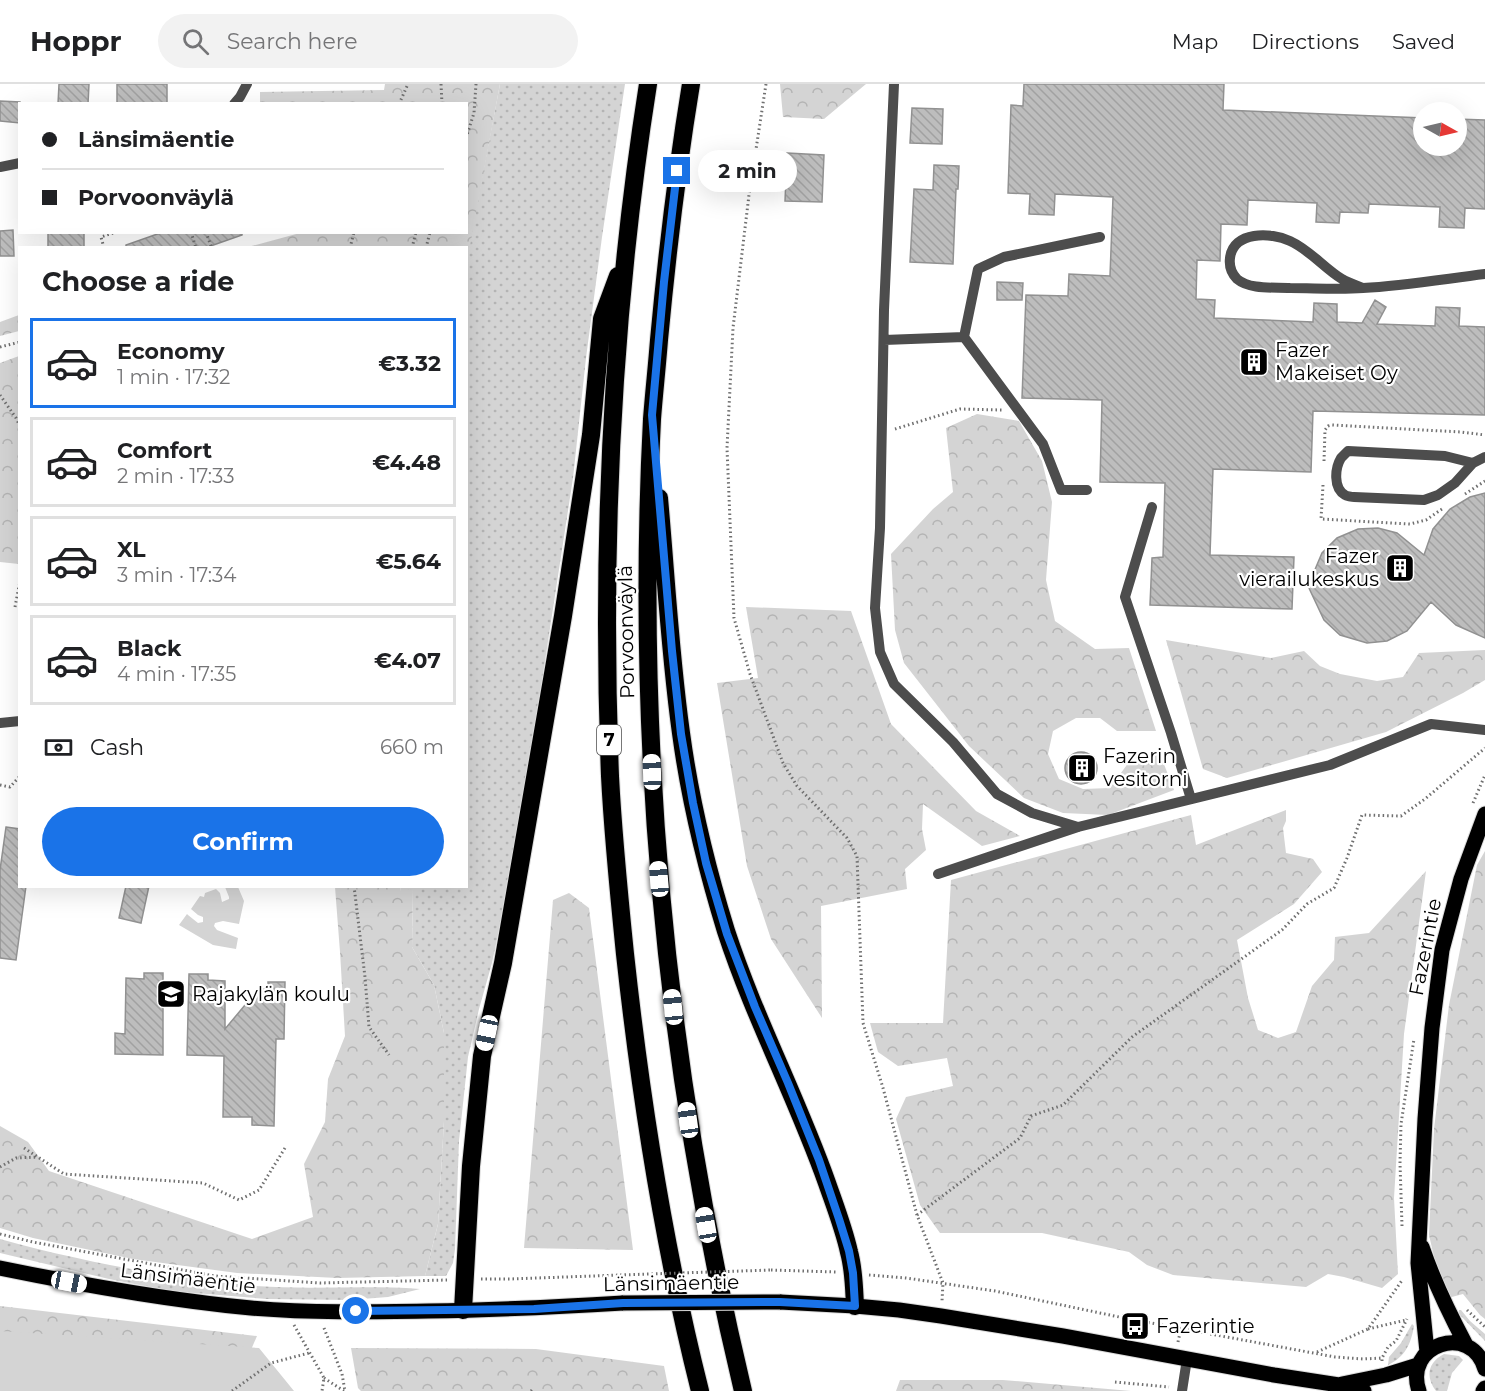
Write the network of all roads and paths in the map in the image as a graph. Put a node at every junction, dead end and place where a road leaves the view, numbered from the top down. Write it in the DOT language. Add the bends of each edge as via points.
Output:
graph roads {
  1 [pos="247,84"];
  2 [pos="408,84"];
  3 [pos="441,84"];
  4 [pos="476,84"];
  5 [pos="648,84"];
  6 [pos="691,84"];
  7 [pos="766,84"];
  8 [pos="894,84"];
  9 [pos="236,102"];
  10 [pos="400,102"];
  11 [pos="442,102"];
  12 [pos="468,132"];
  13 [pos="18,163"];
  14 [pos="0,167"];
  15 [pos="110,234"];
  16 [pos="1100,237"];
  17 [pos="103,246"];
  18 [pos="626,254"];
  19 [pos="1485,274"];
  20 [pos="1362,288"];
  21 [pos="964,337"];
  22 [pos="884,340"];
  23 [pos="18,342"];
  24 [pos="0,347"];
  25 [pos="0,395"];
  26 [pos="652,415"];
  27 [pos="18,422"];
  28 [pos="1485,457"];
  29 [pos="1473,464"];
  30 [pos="1087,490"];
  31 [pos="1152,507"];
  32 [pos="18,591"];
  33 [pos="15,607"];
  34 [pos="18,721"];
  35 [pos="0,723"];
  36 [pos="1485,730"];
  37 [pos="1485,748"];
  38 [pos="18,778"];
  39 [pos="0,785"];
  40 [pos="1191,799"];
  41 [pos="1485,814"];
  42 [pos="1078,827"];
  43 [pos="938,874"];
  44 [pos="354,888"];
  45 [pos="389,1055"];
  46 [pos="24,1148"];
  47 [pos="285,1148"];
  48 [pos="38,1157"];
  49 [pos="0,1167"];
  50 [pos="917,1215"];
  51 [pos="0,1234"];
  52 [pos="1419,1237"];
  53 [pos="0,1268"];
  54 [pos="853,1273"];
  55 [pos="464,1279"];
  56 [pos="1404,1279"];
  57 [pos="943,1283"];
  58 [pos="1462,1305"];
  59 [pos="855,1306"];
  60 [pos="286,1310"];
  61 [pos="463,1310"];
  62 [pos="320,1311"];
  63 [pos="941,1316"];
  64 [pos="1485,1327"];
  65 [pos="1368,1329"];
  66 [pos="1466,1345"];
  67 [pos="1316,1352"];
  68 [pos="1427,1352"];
  69 [pos="309,1353"];
  70 [pos="1187,1359"];
  71 [pos="1484,1364"];
  72 [pos="1418,1365"];
  73 [pos="324,1378"];
  74 [pos="1339,1384"];
  75 [pos="232,1391"];
  76 [pos="322,1391"];
  77 [pos="345,1391"];
  78 [pos="700,1391"];
  79 [pos="743,1391"];
  80 [pos="1182,1391"];
  81 [pos="1364,1391"];
  82 [pos="1419,1391"];
  1 -- 9 [label="street"];
  2 -- 10 [label="path"];
  3 -- 11 [label="path"];
  4 -- 12 [label="path"];
  5 -- 18 [label="highway, Porvoonväylä / 7"];
  6 -- 26 [label="highway, Porvoonväylä" via="671,218"];
  7 -- 50 [label="path" via="733,328 727,448 734,618 783,763 797,786 847,838 857,856 862,1023"];
  8 -- 22 [label="street"];
  13 -- 14 [label="street"];
  15 -- 17 [label="path" via="101,237"];
  16 -- 21 [label="street" via="1004,257 978,269"];
  18 -- 55 [label="highway" via="602,319 591,435 563,616 503,963 482,1056"];
  18 -- 78 [label="highway, Porvoonväylä / 7" via="611,424 607,576 612,802 632,1019 649,1137 669,1252"];
  19 -- 20 [label="street"];
  20 -- 20 [label="street" via="1246,284 1231,271 1230,254 1241,239 1282,238"];
  21 -- 22 [label="street"];
  21 -- 30 [label="street" via="1043,444 1061,490"];
  22 -- 42 [label="street" via="875,608 880,652 894,684 953,742 997,794 1032,813"];
  23 -- 24 [label="path"];
  25 -- 27 [label="path"];
  26 -- 54 [label="highway" via="681,734 706,863 727,934 819,1160"];
  26 -- 79 [label="highway, Porvoonväylä" via="648,627 654,816 663,922 692,1143 710,1246"];
  28 -- 29 [label="street"];
  29 -- 29 [label="street" via="1444,456 1348,452 1341,458 1336,480 1345,495 1424,500 1455,483"];
  31 -- 40 [label="street" via="1125,597"];
  32 -- 33 [label="path"];
  34 -- 35 [label="street"];
  36 -- 40 [label="street" via="1431,724 1330,765"];
  37 -- 50 [label="path" via="1401,816 1362,815 1334,888 1307,904 1282,930 1132,1037 1063,1105 1031,1116 1020,1138"];
  38 -- 39 [label="path" via="10,787"];
  40 -- 42 [label="street"];
  41 -- 52 [label="main road, Fazerintie" via="1461,879 1442,950 1432,1028"];
  42 -- 43 [label="street"];
  44 -- 45 [label="path" via="369,1027"];
  46 -- 48 [label="path"];
  47 -- 48 [label="path" via="259,1190 239,1200 203,1183 64,1174"];
  48 -- 49 [label="path" via="15,1158"];
  50 -- 57 [label="path"];
  51 -- 55 [label="path" via="215,1276 320,1283"];
  52 -- 66 [label="main road, Fazerintie" via="1431,1273"];
  52 -- 68 [label="main road, Fazerintie"];
  53 -- 60 [label="main road, Länsimäentie" via="186,1301"];
  54 -- 55 [label="path, bridge" via="771,1270"];
  54 -- 57 [label="path"];
  54 -- 59 [label="highway"];
  55 -- 61 [label="highway"];
  56 -- 65 [label="path"];
  57 -- 63 [label="path"];
  57 -- 67 [label="path"];
  58 -- 64 [label="path"];
  59 -- 61 [label="main road, Länsimäentie, bridge" via="780,1302 623,1303"];
  59 -- 63 [label="main road, Länsimäentie"];
  60 -- 62 [label="main road, Länsimäentie"];
  60 -- 69 [label="path"];
  61 -- 62 [label="main road, Länsimäentie"];
  62 -- 77 [label="path"];
  63 -- 70 [label="main road, Länsimäentie"];
  65 -- 67 [label="path"];
  65 -- 67 [label="path" via="1407,1320 1382,1358 1335,1357"];
  66 -- 68 [label="main road" via="1439,1344"];
  66 -- 71 [label="main road"];
  68 -- 72 [label="main road"];
  69 -- 73 [label="path"];
  69 -- 75 [label="path" via="272,1363"];
  70 -- 74 [label="main road, Länsimäentie"];
  70 -- 80 [label="street"];
  72 -- 74 [label="main road, Länsimäentie"];
  72 -- 82 [label="main road"];
  73 -- 76 [label="path"];
  73 -- 77 [label="path"];
  74 -- 81 [label="main road, Länsimäentie"];
}
